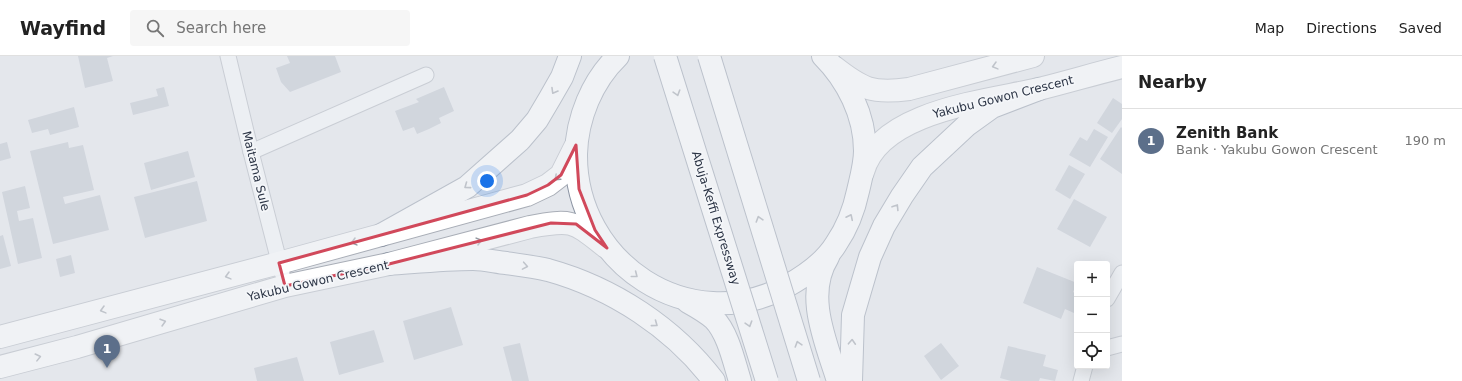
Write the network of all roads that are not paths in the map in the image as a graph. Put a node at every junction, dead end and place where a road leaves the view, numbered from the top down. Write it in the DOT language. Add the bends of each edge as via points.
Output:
graph roads {
  1 [pos="228,56"];
  2 [pos="570,56"];
  3 [pos="665,56"];
  4 [pos="709,56"];
  5 [pos="1033,56"];
  6 [pos="615,58"];
  7 [pos="828,61"];
  8 [pos="1122,66"];
  9 [pos="426,75"];
  10 [pos="1039,89"];
  11 [pos="576,145"];
  12 [pos="251,152"];
  13 [pos="862,174"];
  14 [pos="381,235"];
  15 [pos="836,245"];
  16 [pos="607,248"];
  17 [pos="279,263"];
  18 [pos="389,264"];
  19 [pos="1122,273"];
  20 [pos="285,286"];
  21 [pos="680,297"];
  22 [pos="1108,297"];
  23 [pos="0,337"];
  24 [pos="1122,344"];
  25 [pos="1110,347"];
  26 [pos="0,367"];
  27 [pos="1083,369"];
  28 [pos="714,381"];
  29 [pos="740,381"];
  30 [pos="767,381"];
  31 [pos="809,381"];
  32 [pos="838,381"];
  33 [pos="850,381"];
  34 [pos="1081,381"];
  1 -- 12 [label="street, Maitama Sule"];
  2 -- 14 [label="main road, one-way" via="562,77 537,120 520,140 467,187"];
  3 -- 30 [label="main road, Abuja-Keffi Expressway, one-way, bridge"];
  31 -- 4 [label="main road, one-way, bridge"];
  5 -- 7 [label="main road, one-way" via="892,92 861,87"];
  6 -- 11 [label="main road" via="598,80 588,101 580,122"];
  7 -- 13 [label="main road" via="851,95 858,113 865,151"];
  8 -- 10 [label="main road, Yakubu Gowon Crescent"];
  9 -- 12 [label="street"];
  10 -- 13 [label="main road, Yakubu Gowon Crescent" via="956,107 920,118 897,129 875,147"];
  33 -- 10 [label="main road, one-way" via="853,315 870,257 884,226 902,196 922,167 967,125 992,107"];
  11 -- 14 [label="main road, one-way" via="561,175 548,185 527,195"];
  11 -- 16 [label="main road" via="576,167 581,196 595,230"];
  12 -- 17 [label="street, Maitama Sule"];
  15 -- 13 [label="main road, one-way" via="854,210"];
  14 -- 17 [label="main road, one-way"];
  15 -- 21 [label="main road" via="800,280 754,299 729,303 704,302"];
  15 -- 32 [label="main road" via="825,263 819,280 818,315"];
  18 -- 16 [label="main road, Yakubu Gowon Crescent, one-way" via="551,223 576,224"];
  16 -- 21 [label="main road, one-way" via="640,278 659,290"];
  17 -- 20 [label="street, Maitama Sule"];
  17 -- 23 [label="main road, one-way"];
  18 -- 20 [label="main road, Yakubu Gowon Crescent"];
  18 -- 28 [label="main road, one-way" via="474,258 548,270 611,295 637,310 702,364"];
  19 -- 22 [label="street"];
  26 -- 20 [label="main road, Yakubu Gowon Crescent, one-way"];
  21 -- 29 [label="main road" via="705,312 723,330"];
  24 -- 25 [label="street"];
  27 -- 34 [label="street"];
}
